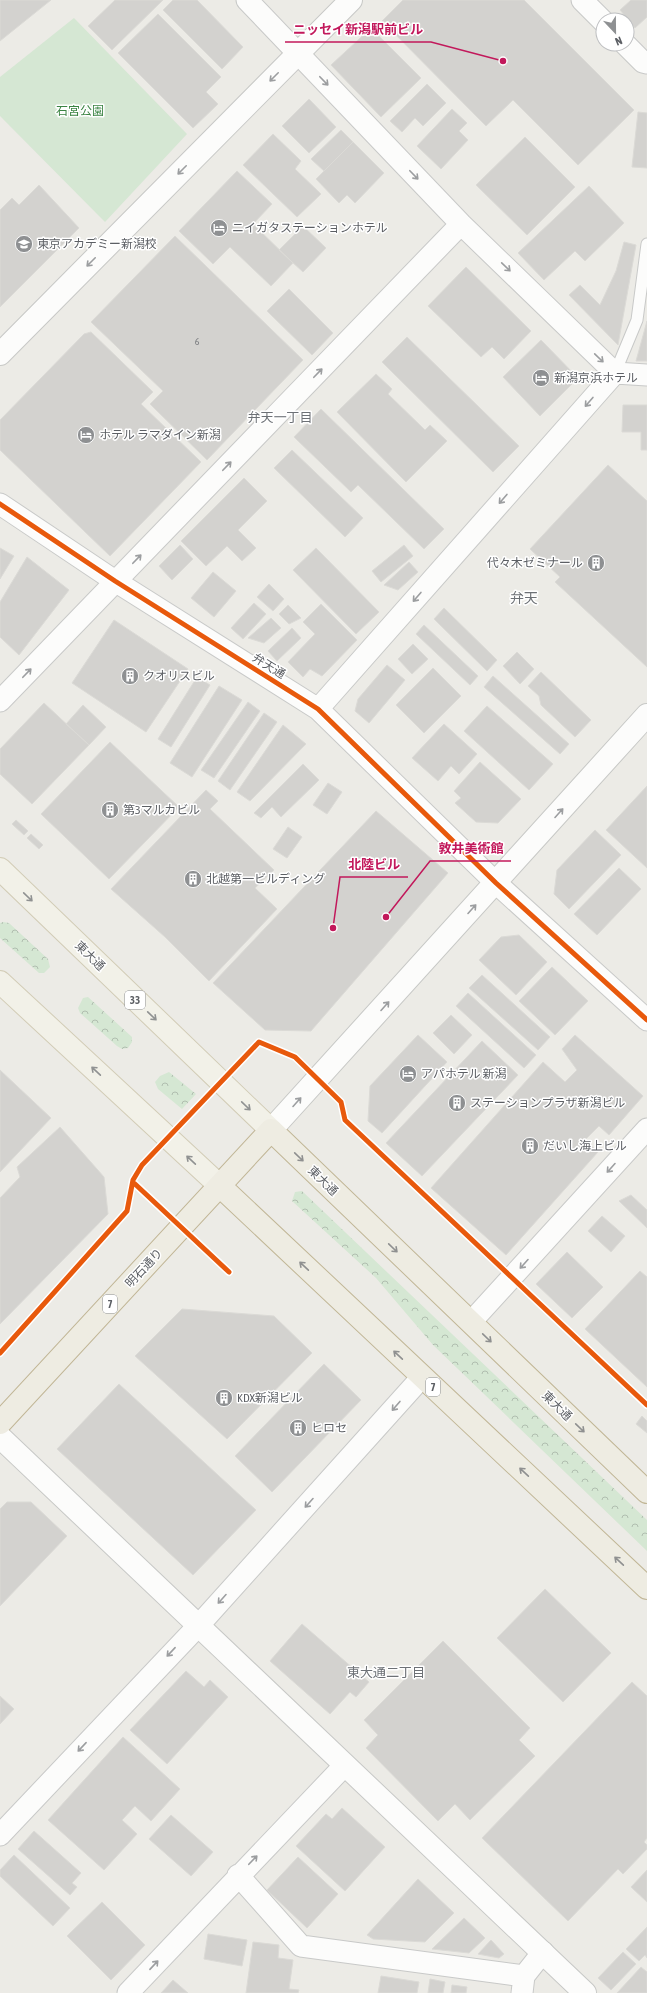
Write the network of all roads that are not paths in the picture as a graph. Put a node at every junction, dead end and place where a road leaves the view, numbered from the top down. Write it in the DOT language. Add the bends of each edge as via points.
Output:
graph roads {
  1 [pos="246,0"];
  2 [pos="351,0"];
  3 [pos="582,0"];
  4 [pos="595,13"];
  5 [pos="633,52"];
  6 [pos="298,53"];
  7 [pos="647,63"];
  8 [pos="461,224"];
  9 [pos="647,244"];
  10 [pos="0,354"];
  11 [pos="615,373"];
  12 [pos="647,375"];
  13 [pos="0,504"];
  14 [pos="116,581"];
  15 [pos="0,701"];
  16 [pos="318,709"];
  17 [pos="647,715"];
  18 [pos="0,869"];
  19 [pos="496,883"];
  20 [pos="0,982"];
  21 [pos="647,1020"];
  22 [pos="647,1129"];
  23 [pos="271,1130"];
  24 [pos="220,1186"];
  25 [pos="471,1322"];
  26 [pos="422,1377"];
  27 [pos="0,1423"];
  28 [pos="0,1437"];
  29 [pos="647,1492"];
  30 [pos="647,1588"];
  31 [pos="199,1625"];
  32 [pos="344,1766"];
  33 [pos="0,1835"];
  34 [pos="238,1875"];
  35 [pos="542,1952"];
  36 [pos="523,1985"];
  37 [pos="128,1993"];
  38 [pos="585,1993"];
  1 -- 6 [label="street"];
  2 -- 6 [label="street"];
  3 -- 4 [label="street"];
  5 -- 7 [label="street"];
  6 -- 8 [label="street, one-way"];
  6 -- 10 [label="street, one-way"];
  8 -- 11 [label="street, one-way"];
  14 -- 8 [label="street, one-way"];
  9 -- 11 [label="lane" via="637,320"];
  11 -- 12 [label="street"];
  11 -- 16 [label="street, one-way"];
  13 -- 14 [label="street, 弁天通"];
  15 -- 14 [label="street, one-way"];
  14 -- 16 [label="street, 弁天通"];
  16 -- 19 [label="street, 弁天通"];
  19 -- 17 [label="street, one-way"];
  18 -- 23 [label="main road, 東大通 / 33, one-way"];
  19 -- 21 [label="street, 弁天通"];
  23 -- 19 [label="street, one-way"];
  24 -- 20 [label="main road, one-way"];
  22 -- 25 [label="street, one-way"];
  23 -- 24 [label="highway, 明石通り / 7"];
  23 -- 25 [label="highway, 東大通, one-way"];
  26 -- 24 [label="highway, 7, one-way"];
  24 -- 27 [label="highway, 明石通り / 7"];
  25 -- 29 [label="highway, 東大通, one-way"];
  30 -- 26 [label="highway, 7, one-way"];
  26 -- 31 [label="street, one-way"];
  28 -- 31 [label="street"];
  31 -- 32 [label="street"];
  31 -- 33 [label="street, one-way"];
  34 -- 32 [label="street, one-way"];
  32 -- 35 [label="street"];
  34 -- 36 [label="street" via="301,1946"];
  37 -- 34 [label="street, one-way"];
  35 -- 36 [label="street"];
  35 -- 38 [label="street"];
}
